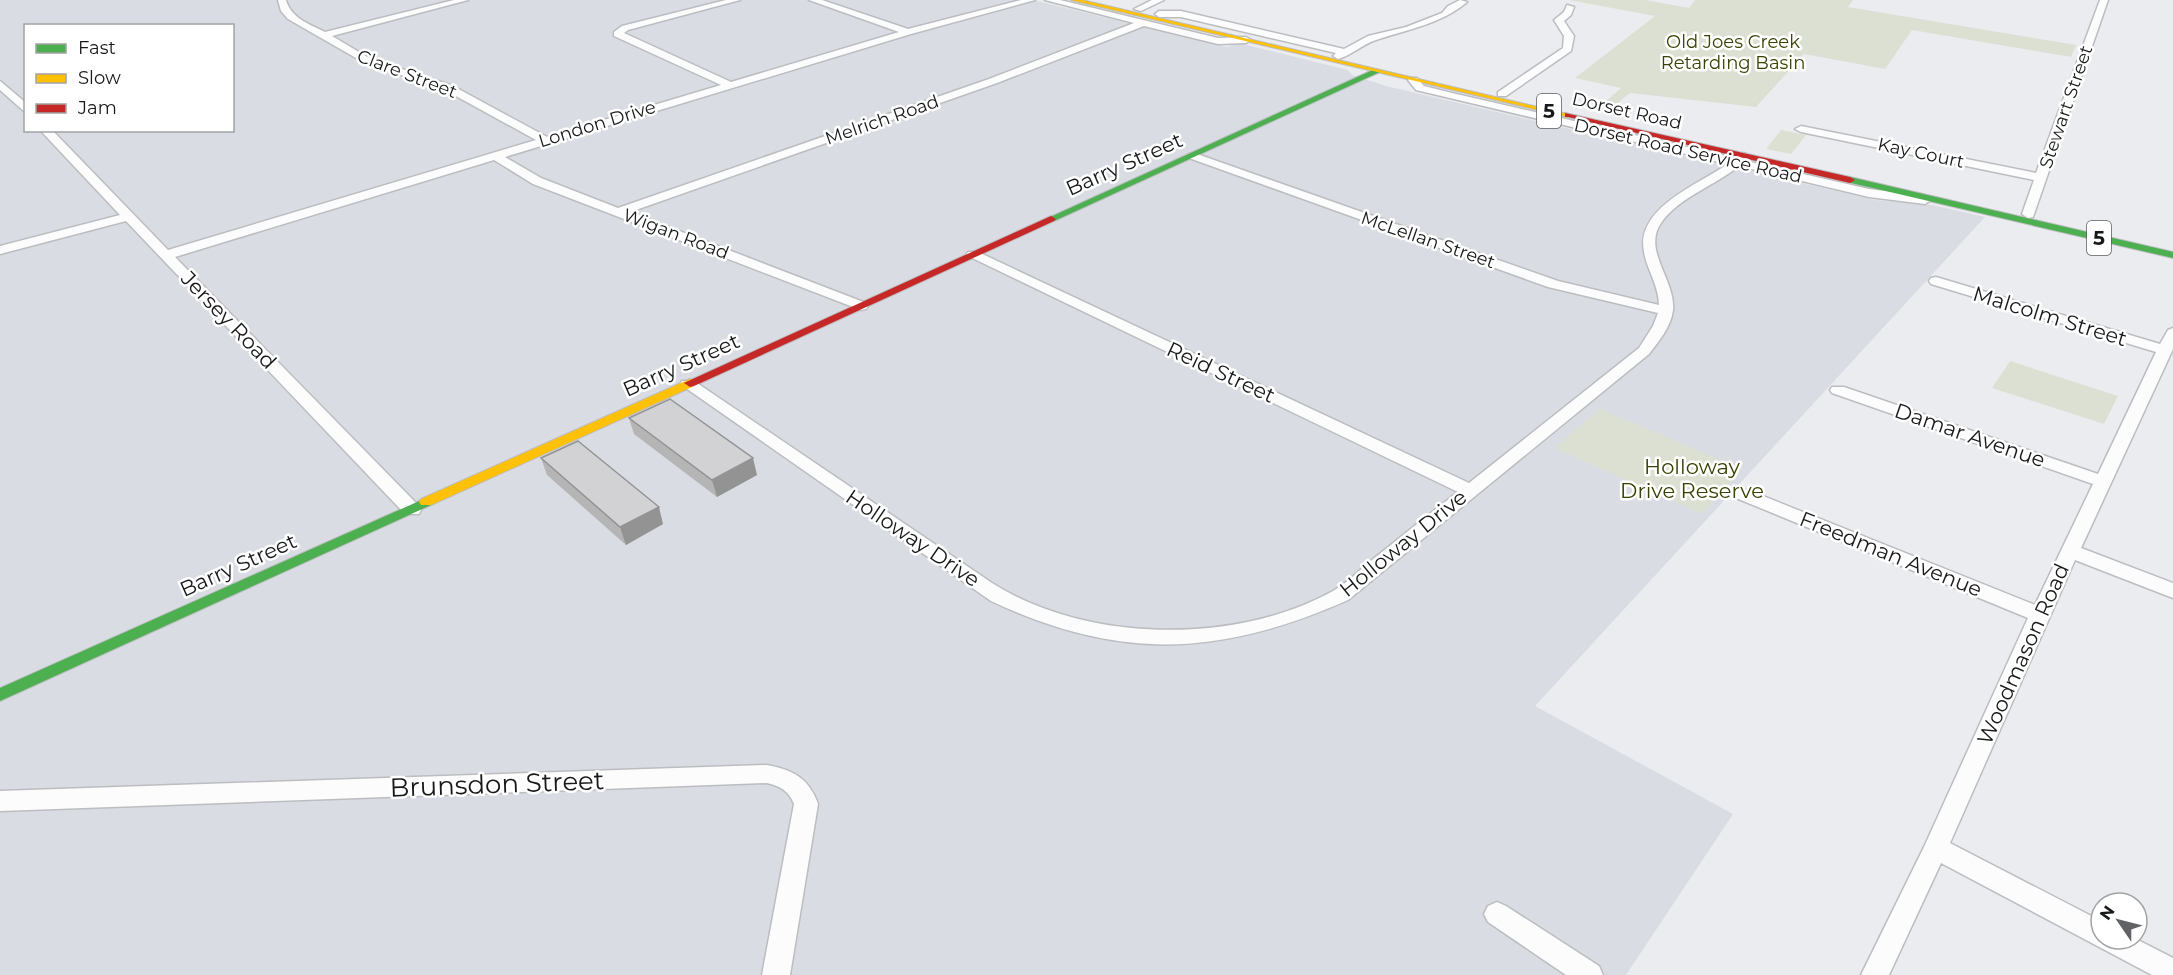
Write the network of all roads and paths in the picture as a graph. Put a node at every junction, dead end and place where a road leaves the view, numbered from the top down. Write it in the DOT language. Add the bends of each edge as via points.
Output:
graph roads {
  1 [pos="282,0"];
  2 [pos="464,0"];
  3 [pos="736,0"];
  4 [pos="813,0"];
  5 [pos="1031,0"];
  6 [pos="1049,0"];
  7 [pos="1074,0"];
  8 [pos="1098,0"];
  9 [pos="2104,0"];
  10 [pos="1463,2"];
  11 [pos="1160,7"];
  12 [pos="1570,7"];
  13 [pos="1145,22"];
  14 [pos="908,32"];
  15 [pos="322,36"];
  16 [pos="1248,38"];
  17 [pos="1341,54"];
  18 [pos="1382,69"];
  19 [pos="0,84"];
  20 [pos="730,85"];
  21 [pos="1502,94"];
  22 [pos="24,108"];
  23 [pos="1801,129"];
  24 [pos="47,132"];
  25 [pos="544,140"];
  26 [pos="494,156"];
  27 [pos="1193,156"];
  28 [pos="1740,160"];
  29 [pos="2041,178"];
  30 [pos="618,212"];
  31 [pos="129,216"];
  32 [pos="2027,217"];
  33 [pos="2173,247"];
  34 [pos="0,250"];
  35 [pos="166,255"];
  36 [pos="973,255"];
  37 [pos="2173,255"];
  38 [pos="1936,281"];
  39 [pos="861,306"];
  40 [pos="1666,311"];
  41 [pos="2170,343"];
  42 [pos="688,384"];
  43 [pos="1838,390"];
  44 [pos="2102,481"];
  45 [pos="1469,490"];
  46 [pos="1742,494"];
  47 [pos="412,510"];
  48 [pos="2070,551"];
  49 [pos="2173,591"];
  50 [pos="2040,615"];
  51 [pos="0,695"];
  52 [pos="0,801"];
  53 [pos="1936,848"];
  54 [pos="1497,914"];
  55 [pos="2089,928"];
  56 [pos="2133,951"];
  57 [pos="2173,972"];
  58 [pos="776,975"];
  59 [pos="1589,975"];
  60 [pos="1875,975"];
  1 -- 15 [label="street, Clare Street" via="285,12"];
  2 -- 15 [label="street"];
  3 -- 20 [label="street" via="625,28 616,34"];
  4 -- 14 [label="street"];
  5 -- 14 [label="street, London Drive"];
  6 -- 13 [label="street"];
  7 -- 16 [label="main road, Dorset Road / 5"];
  8 -- 11 [label="main road, Dorset Road / 5"];
  9 -- 29 [label="street, Stewart Street"];
  10 -- 17 [label="street" via="1445,15 1371,38"];
  11 -- 16 [label="main road, Dorset Road / 5"];
  11 -- 17 [label="street"];
  12 -- 21 [label="street" via="1560,20 1569,36 1568,49"];
  13 -- 16 [label="street" via="1218,41"];
  13 -- 30 [label="street, Melrich Road" via="993,81"];
  14 -- 20 [label="street, London Drive"];
  15 -- 25 [label="street, Clare Street" via="366,60 440,84"];
  16 -- 17 [label="main road, Dorset Road / 5"];
  16 -- 18 [label="main road, Dorset Road / 5"];
  17 -- 18 [label="main road, Dorset Road / 5"];
  18 -- 21 [label="main road, Dorset Road / 5"];
  18 -- 27 [label="main road, Barry Street"];
  18 -- 28 [label="main road, Dorset Road / 5" via="1413,80"];
  19 -- 22 [label="street"];
  20 -- 25 [label="street, London Drive"];
  21 -- 32 [label="main road, Dorset Road / 5"];
  23 -- 29 [label="street, Kay Court"];
  24 -- 31 [label="street, Jersey Road"];
  25 -- 26 [label="street, London Drive"];
  26 -- 30 [label="street, Wigan Road" via="537,181"];
  26 -- 35 [label="street, London Drive"];
  27 -- 36 [label="main road, Barry Street"];
  27 -- 40 [label="street, McLellan Street" via="1553,284"];
  28 -- 32 [label="main road, Dorset Road / 5"];
  28 -- 40 [label="street" via="1668,210 1650,231 1649,251 1665,288"];
  29 -- 32 [label="street, Stewart Street"];
  30 -- 39 [label="street, Wigan Road"];
  31 -- 34 [label="street"];
  31 -- 35 [label="street, Jersey Road"];
  32 -- 33 [label="main road, Dorset Road / 5"];
  32 -- 37 [label="main road, Dorset Road / 5"];
  35 -- 47 [label="street, Jersey Road"];
  36 -- 39 [label="main road, Barry Street"];
  36 -- 45 [label="street, Reid Street"];
  38 -- 41 [label="street, Malcolm Street"];
  39 -- 42 [label="main road, Barry Street"];
  40 -- 45 [label="street, Holloway Drive" via="1644,351"];
  41 -- 44 [label="street, Woodmason Road"];
  42 -- 45 [label="street, Holloway Drive" via="999,597 1074,626 1122,635 1223,634 1316,607 1341,595"];
  42 -- 47 [label="main road, Barry Street"];
  43 -- 44 [label="street, Damar Avenue"];
  44 -- 48 [label="street, Woodmason Road"];
  46 -- 50 [label="street, Freedman Avenue"];
  47 -- 51 [label="main road, Barry Street"];
  48 -- 49 [label="street"];
  48 -- 50 [label="street, Woodmason Road"];
  50 -- 53 [label="street, Woodmason Road"];
  52 -- 58 [label="street, Brunsdon Street" via="767,774 781,777 794,783 806,804"];
  53 -- 55 [label="street"];
  53 -- 60 [label="street, Woodmason Road"];
  54 -- 59 [label="street"];
  56 -- 57 [label="street"];
}
